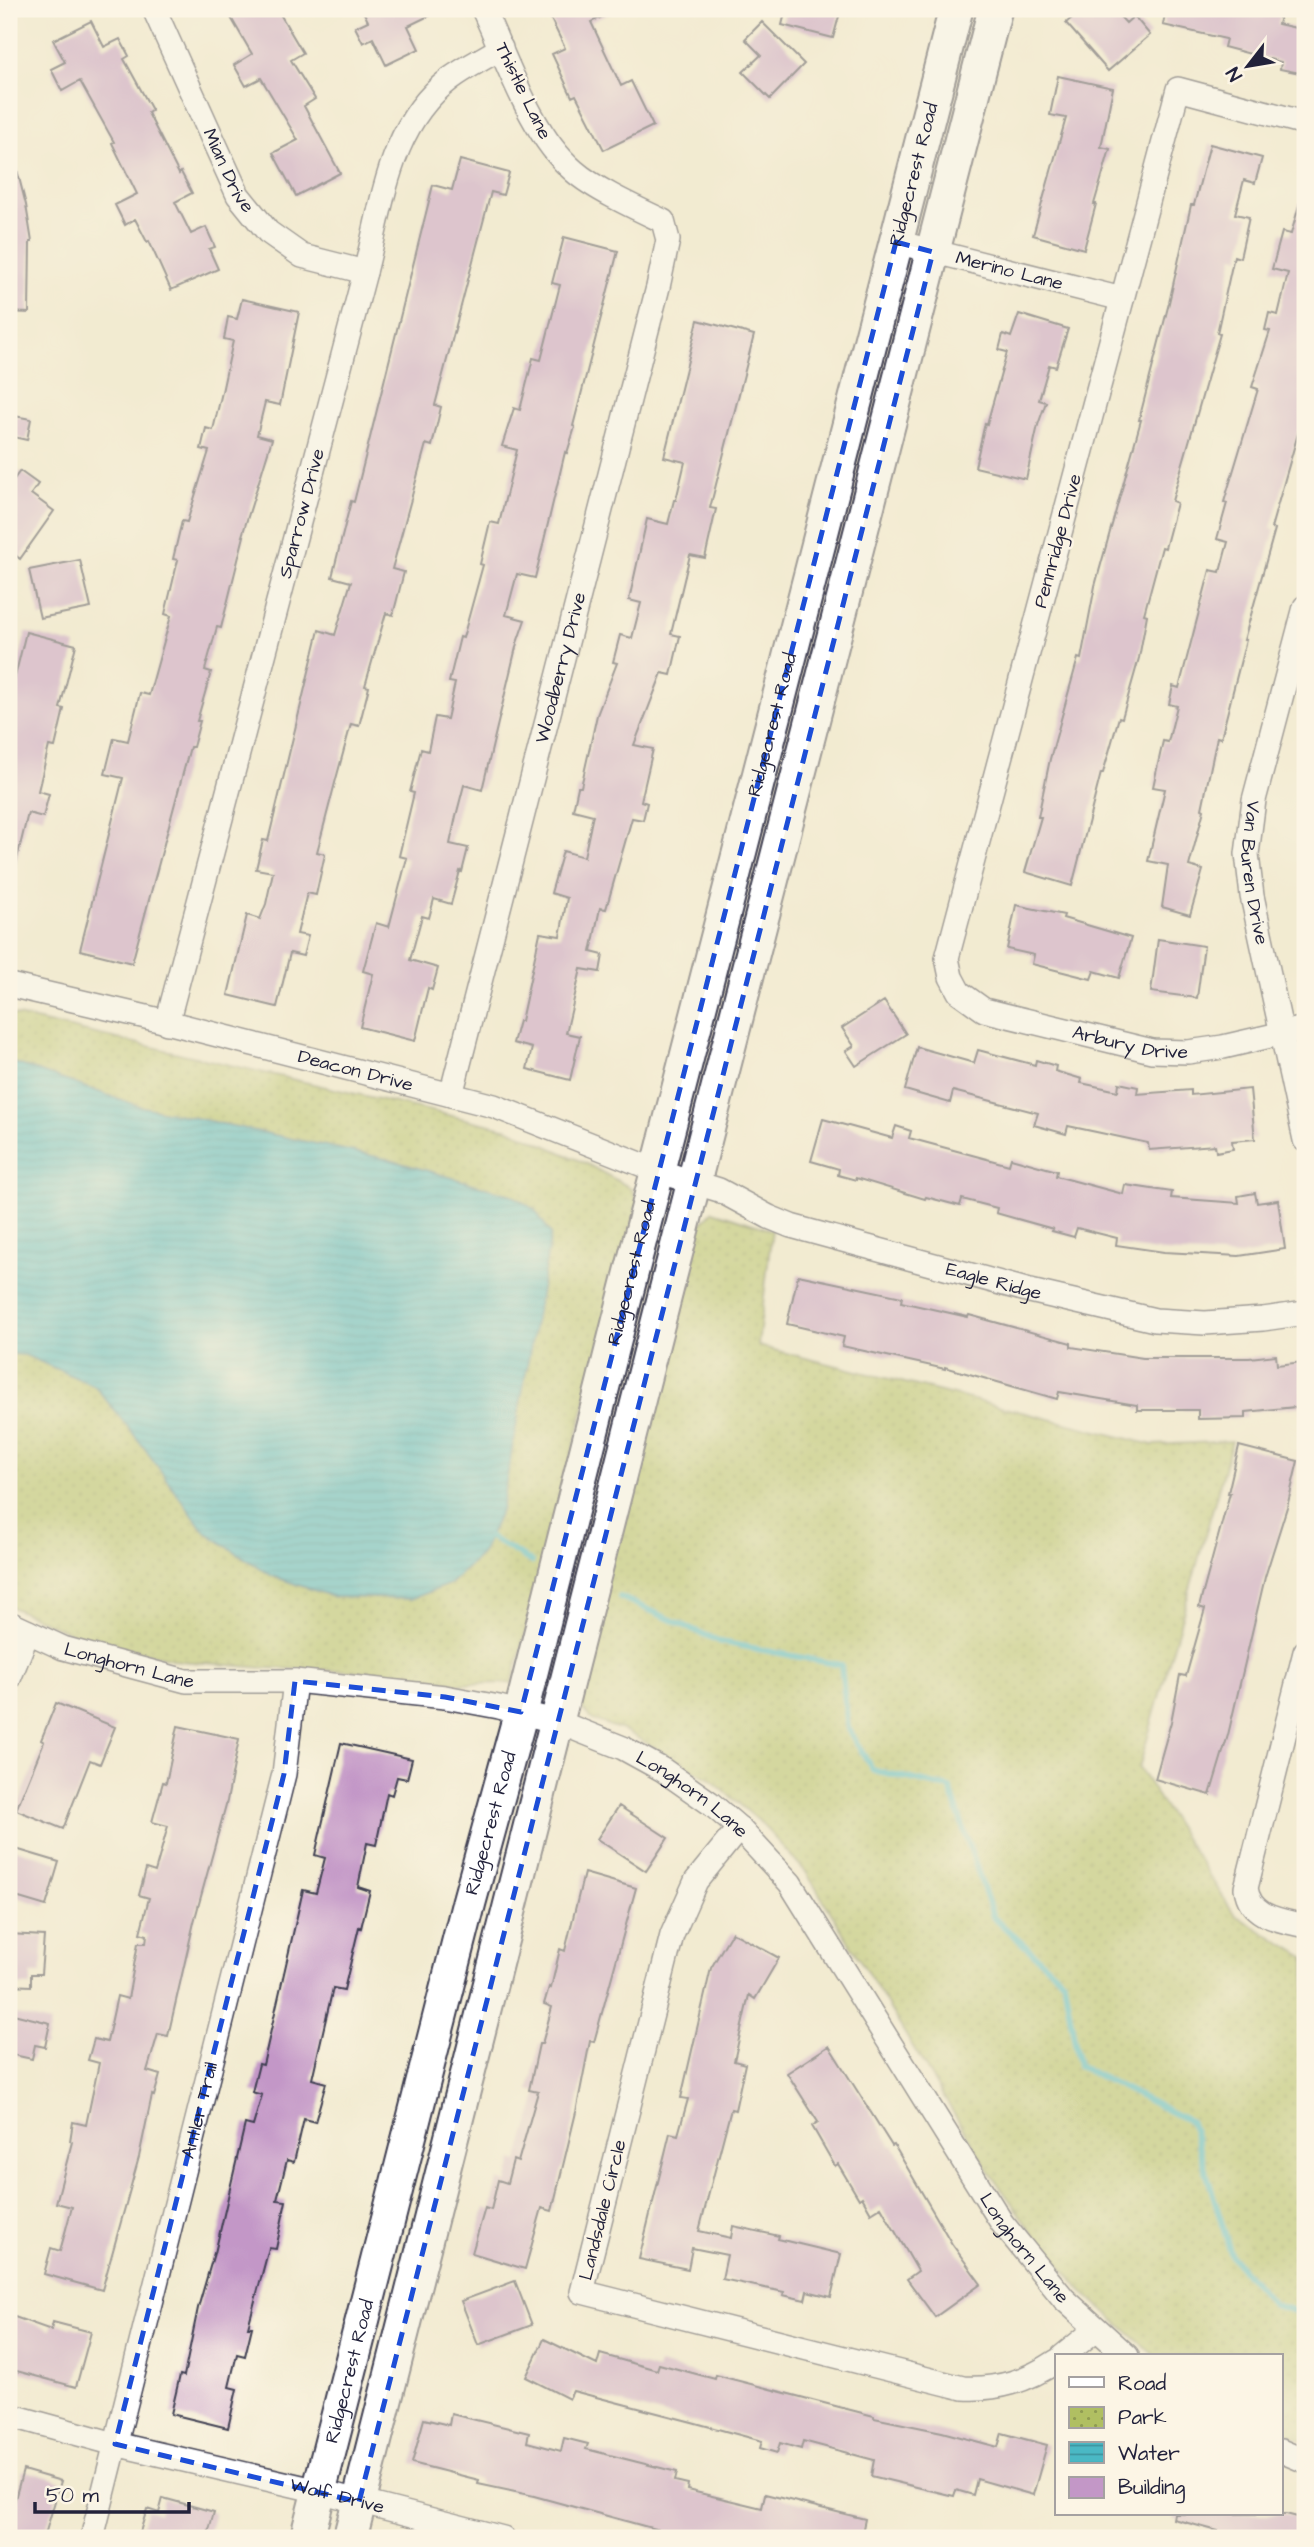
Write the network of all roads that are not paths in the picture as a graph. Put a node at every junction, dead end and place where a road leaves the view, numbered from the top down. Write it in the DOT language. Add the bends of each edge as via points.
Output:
graph roads {
  1 [pos="154,9"];
  2 [pos="483,9"];
  3 [pos="956,9"];
  4 [pos="995,9"];
  5 [pos="501,48"];
  6 [pos="1305,124"];
  7 [pos="668,240"];
  8 [pos="896,243"];
  9 [pos="933,252"];
  10 [pos="365,272"];
  11 [pos="1122,299"];
  12 [pos="1305,607"];
  13 [pos="9,985"];
  14 [pos="959,992"];
  15 [pos="167,1023"];
  16 [pos="1305,1028"];
  17 [pos="1280,1034"];
  18 [pos="451,1095"];
  19 [pos="1305,1140"];
  20 [pos="658,1171"];
  21 [pos="694,1181"];
  22 [pos="1305,1313"];
  23 [pos="19,1628"];
  24 [pos="1305,1652"];
  25 [pos="9,1679"];
  26 [pos="295,1681"];
  27 [pos="521,1712"];
  28 [pos="558,1722"];
  29 [pos="739,1828"];
  30 [pos="1305,1926"];
  31 [pos="1095,2330"];
  32 [pos="1065,2354"];
  33 [pos="1125,2354"];
  34 [pos="1055,2362"];
  35 [pos="9,2415"];
  36 [pos="115,2444"];
  37 [pos="1282,2451"];
  38 [pos="1305,2461"];
  39 [pos="319,2491"];
  40 [pos="359,2502"];
  41 [pos="92,2538"];
  42 [pos="307,2538"];
  43 [pos="350,2538"];
  44 [pos="503,2538"];
  1 -- 10 [label="street, Mian Drive" via="238,195 268,232 302,256"];
  2 -- 5 [label="street, Thistle Lane"];
  3 -- 8 [label="main road, Ridgecrest Road"];
  4 -- 9 [label="main road, Ridgecrest Road"];
  5 -- 7 [label="street, Thistle Lane" via="537,127 554,151 575,173 663,221"];
  5 -- 10 [label="street, Sparrow Drive" via="451,78 417,111 392,162"];
  6 -- 11 [label="street, Pennridge Drive" via="1178,89"];
  7 -- 18 [label="street, Woodberry Drive"];
  8 -- 9 [label="street, Merino Lane"];
  8 -- 20 [label="main road, Ridgecrest Road"];
  9 -- 11 [label="street, Merino Lane"];
  9 -- 21 [label="main road, Ridgecrest Road"];
  10 -- 15 [label="street, Sparrow Drive"];
  11 -- 14 [label="street, Pennridge Drive" via="947,958"];
  12 -- 17 [label="street, Van Buren Drive" via="1248,835 1251,896"];
  13 -- 15 [label="street, Deacon Drive"];
  14 -- 17 [label="street, Arbury Drive" via="984,1010 1152,1051 1188,1052"];
  15 -- 18 [label="street, Deacon Drive"];
  16 -- 17 [label="street, Arbury Drive"];
  17 -- 19 [label="street, Van Buren Drive"];
  18 -- 20 [label="street, Deacon Drive" via="494,1106"];
  20 -- 21 [label="street, Deacon Drive"];
  20 -- 27 [label="main road, Ridgecrest Road"];
  21 -- 22 [label="street, Eagle Ridge" via="791,1226 1098,1308 1154,1320 1205,1323"];
  21 -- 28 [label="main road, Ridgecrest Road"];
  23 -- 25 [label="street"];
  23 -- 26 [label="street, Longhorn Lane" via="63,1648 186,1681"];
  24 -- 30 [label="street" via="1246,1888 1251,1903 1263,1915"];
  26 -- 27 [label="street, Longhorn Lane" via="445,1697"];
  26 -- 36 [label="street, Antler Trail" via="284,1774"];
  27 -- 28 [label="street, Longhorn Lane"];
  27 -- 39 [label="main road, Ridgecrest Road"];
  28 -- 29 [label="street, Longhorn Lane" via="644,1758 687,1785"];
  28 -- 40 [label="main road, Ridgecrest Road"];
  29 -- 31 [label="street, Longhorn Lane" via="774,1863 807,1907 1002,2223"];
  29 -- 34 [label="street, Landsdale Circle" via="696,1881 672,1936 582,2292 963,2388 1017,2383"];
  31 -- 32 [label="street"];
  31 -- 33 [label="street, Longhorn Lane"];
  35 -- 36 [label="street, Wolf Drive"];
  36 -- 39 [label="street, Wolf Drive"];
  36 -- 41 [label="street, Antler Trail"];
  37 -- 38 [label="street"];
  39 -- 40 [label="street, Wolf Drive"];
  39 -- 42 [label="main road, Ridgecrest Road"];
  40 -- 43 [label="main road, Ridgecrest Road"];
  40 -- 44 [label="street, Wolf Drive"];
}
